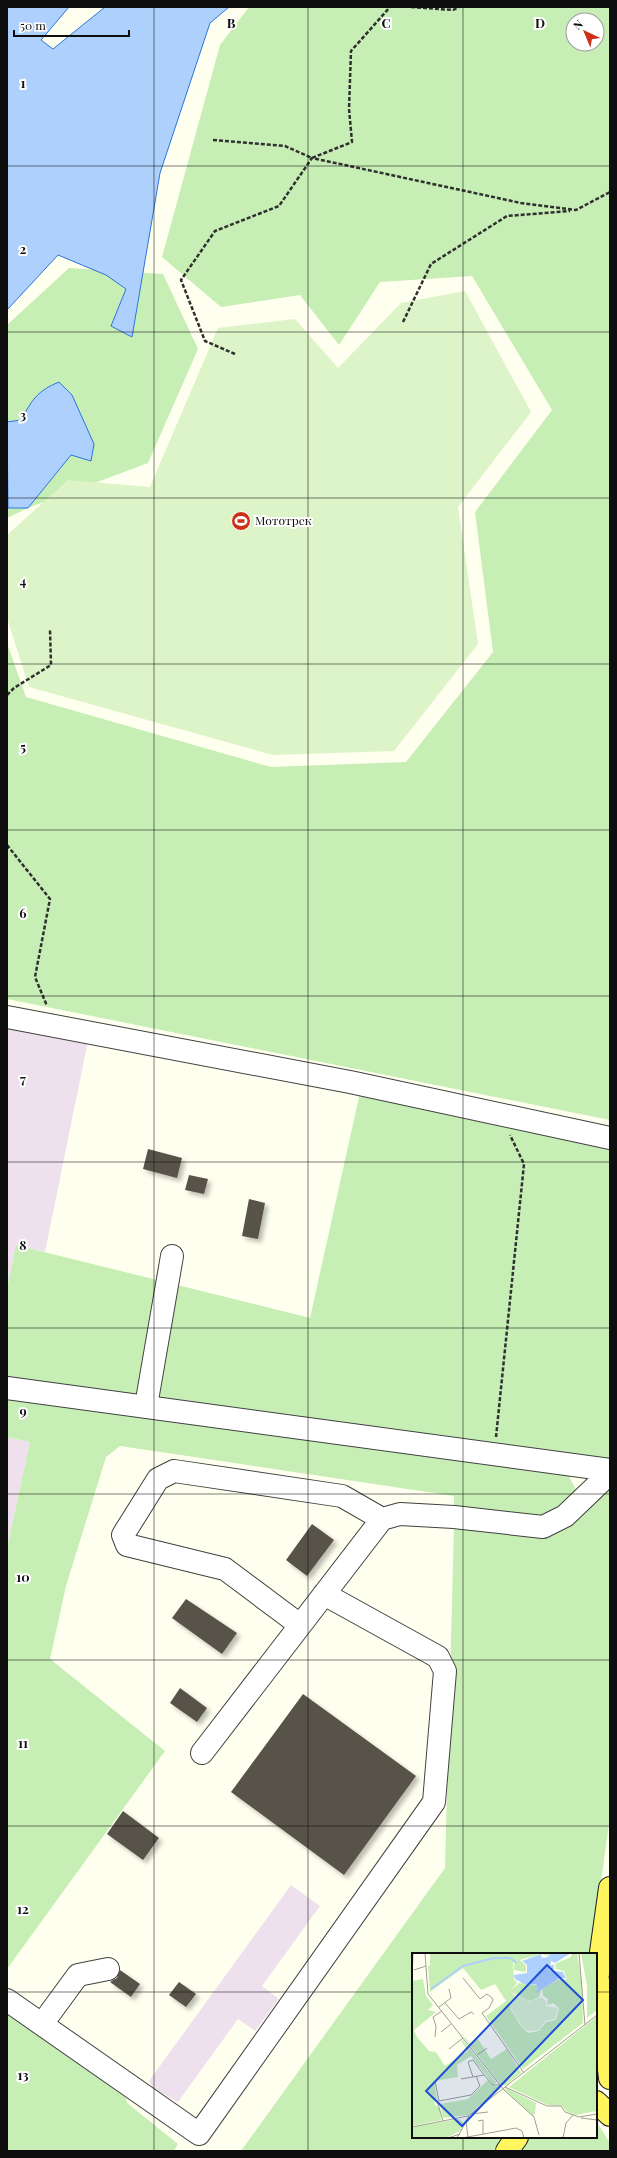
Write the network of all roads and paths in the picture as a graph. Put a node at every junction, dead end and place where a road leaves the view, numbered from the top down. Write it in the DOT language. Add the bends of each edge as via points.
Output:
graph roads {
  1 [pos="390,7"];
  2 [pos="411,7"];
  3 [pos="460,7"];
  4 [pos="214,140"];
  5 [pos="312,158"];
  6 [pos="610,192"];
  7 [pos="576,210"];
  8 [pos="403,322"];
  9 [pos="235,354"];
  10 [pos="50,630"];
  11 [pos="7,695"];
  12 [pos="7,846"];
  13 [pos="7,1017"];
  14 [pos="56,1026"];
  15 [pos="500,1114"];
  16 [pos="610,1138"];
  17 [pos="172,1256"];
  18 [pos="7,1388"];
  19 [pos="146,1406"];
  20 [pos="494,1455"];
  21 [pos="610,1471"];
  22 [pos="382,1519"];
  23 [pos="324,1594"];
  24 [pos="300,1625"];
  25 [pos="202,1753"];
  26 [pos="610,1888"];
  27 [pos="108,1969"];
  28 [pos="601,1978"];
  29 [pos="7,2000"];
  30 [pos="42,2024"];
  31 [pos="610,2078"];
  32 [pos="597,2103"];
  33 [pos="610,2115"];
  34 [pos="516,2138"];
  35 [pos="507,2151"];
  1 -- 5 [label="path" via="351,51 349,109 352,142"];
  2 -- 3 [label="path" via="453,10"];
  4 -- 5 [label="path" via="285,146"];
  5 -- 7 [label="path" via="521,203"];
  5 -- 9 [label="path" via="279,206 215,231 181,280 205,341"];
  6 -- 7 [label="path"];
  7 -- 8 [label="path" via="507,216 431,264"];
  10 -- 11 [label="path" via="51,665"];
  12 -- 14 [label="path" via="50,899 35,977"];
  13 -- 14 [label="street"];
  14 -- 15 [label="street" via="350,1082"];
  15 -- 16 [label="street"];
  15 -- 20 [label="path" via="524,1164"];
  17 -- 19 [label="street"];
  18 -- 19 [label="street"];
  19 -- 20 [label="street"];
  20 -- 21 [label="street"];
  21 -- 22 [label="street" via="565,1516 543,1527 400,1514"];
  22 -- 23 [label="street"];
  22 -- 24 [label="street" via="342,1496 174,1471 158,1479 123,1535 127,1545 225,1569"];
  23 -- 24 [label="street"];
  23 -- 30 [label="street" via="438,1657 444,1671 434,1802 199,2134"];
  24 -- 25 [label="street"];
  26 -- 28 [label="main road"];
  27 -- 30 [label="street" via="78,1975"];
  28 -- 31 [label="main road"];
  29 -- 30 [label="street"];
  32 -- 33 [label="main road"];
  34 -- 35 [label="main road"];
}
